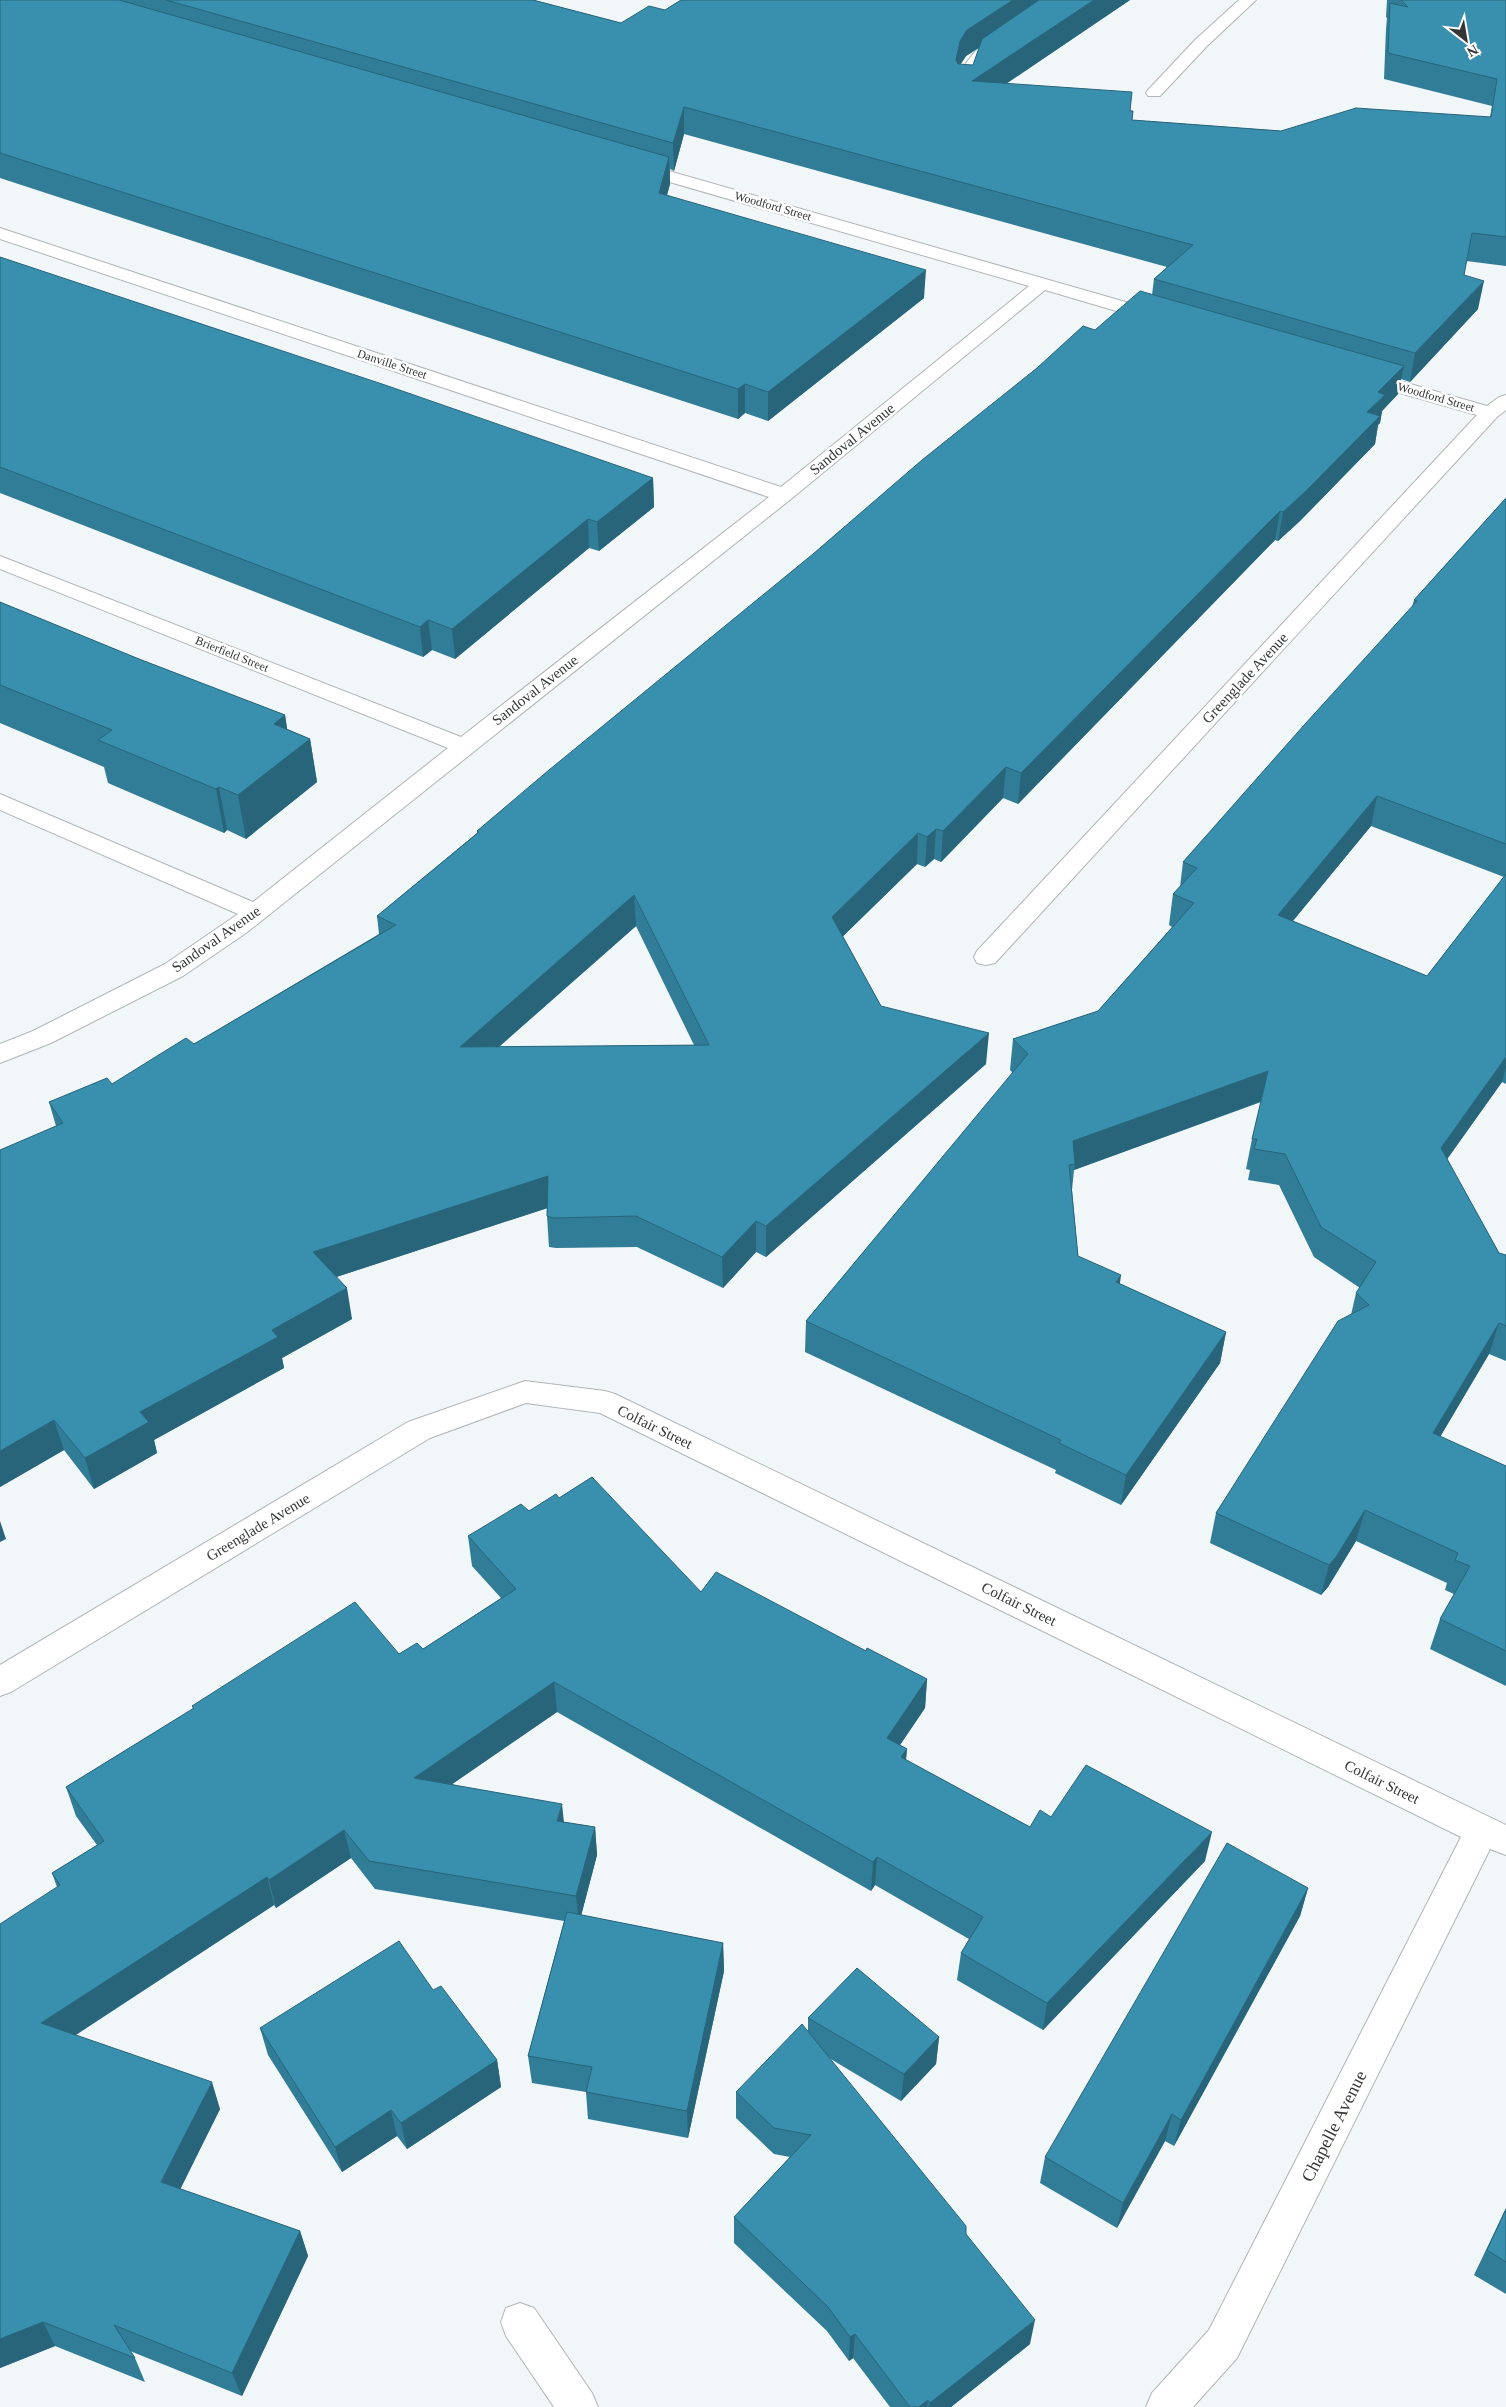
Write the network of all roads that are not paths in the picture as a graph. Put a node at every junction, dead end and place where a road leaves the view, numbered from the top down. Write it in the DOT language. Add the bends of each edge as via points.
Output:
graph roads {
  1 [pos="1248,0"];
  2 [pos="1015,31"];
  3 [pos="964,87"];
  4 [pos="1154,93"];
  5 [pos="621,162"];
  6 [pos="0,233"];
  7 [pos="1042,284"];
  8 [pos="1176,322"];
  9 [pos="1347,372"];
  10 [pos="1498,407"];
  11 [pos="784,495"];
  12 [pos="0,562"];
  13 [pos="464,746"];
  14 [pos="0,801"];
  15 [pos="256,912"];
  16 [pos="986,957"];
  17 [pos="0,1054"];
  18 [pos="525,1392"];
  19 [pos="0,1682"];
  20 [pos="1494,1835"];
  21 [pos="520,2322"];
  22 [pos="578,2407"];
  23 [pos="1166,2407"];
  1 -- 4 [label="street"];
  2 -- 3 [label="street" via="973,61"];
  5 -- 7 [label="street, Woodford Street"];
  6 -- 11 [label="street, Danville Street"];
  7 -- 8 [label="street, Woodford Street"];
  7 -- 11 [label="street, Sandoval Avenue"];
  9 -- 10 [label="street, Woodford Street"];
  10 -- 16 [label="street, Greenglade Avenue"];
  11 -- 13 [label="street, Sandoval Avenue"];
  12 -- 13 [label="street, Brierfield Street"];
  13 -- 15 [label="street, Sandoval Avenue"];
  14 -- 15 [label="street"];
  15 -- 17 [label="street, Sandoval Avenue" via="174,970 42,1037"];
  18 -- 19 [label="street, Greenglade Avenue" via="419,1430"];
  18 -- 20 [label="street, Colfair Street" via="605,1402"];
  20 -- 23 [label="street, Chapelle Avenue" via="1223,2344"];
  21 -- 22 [label="street"];
}
